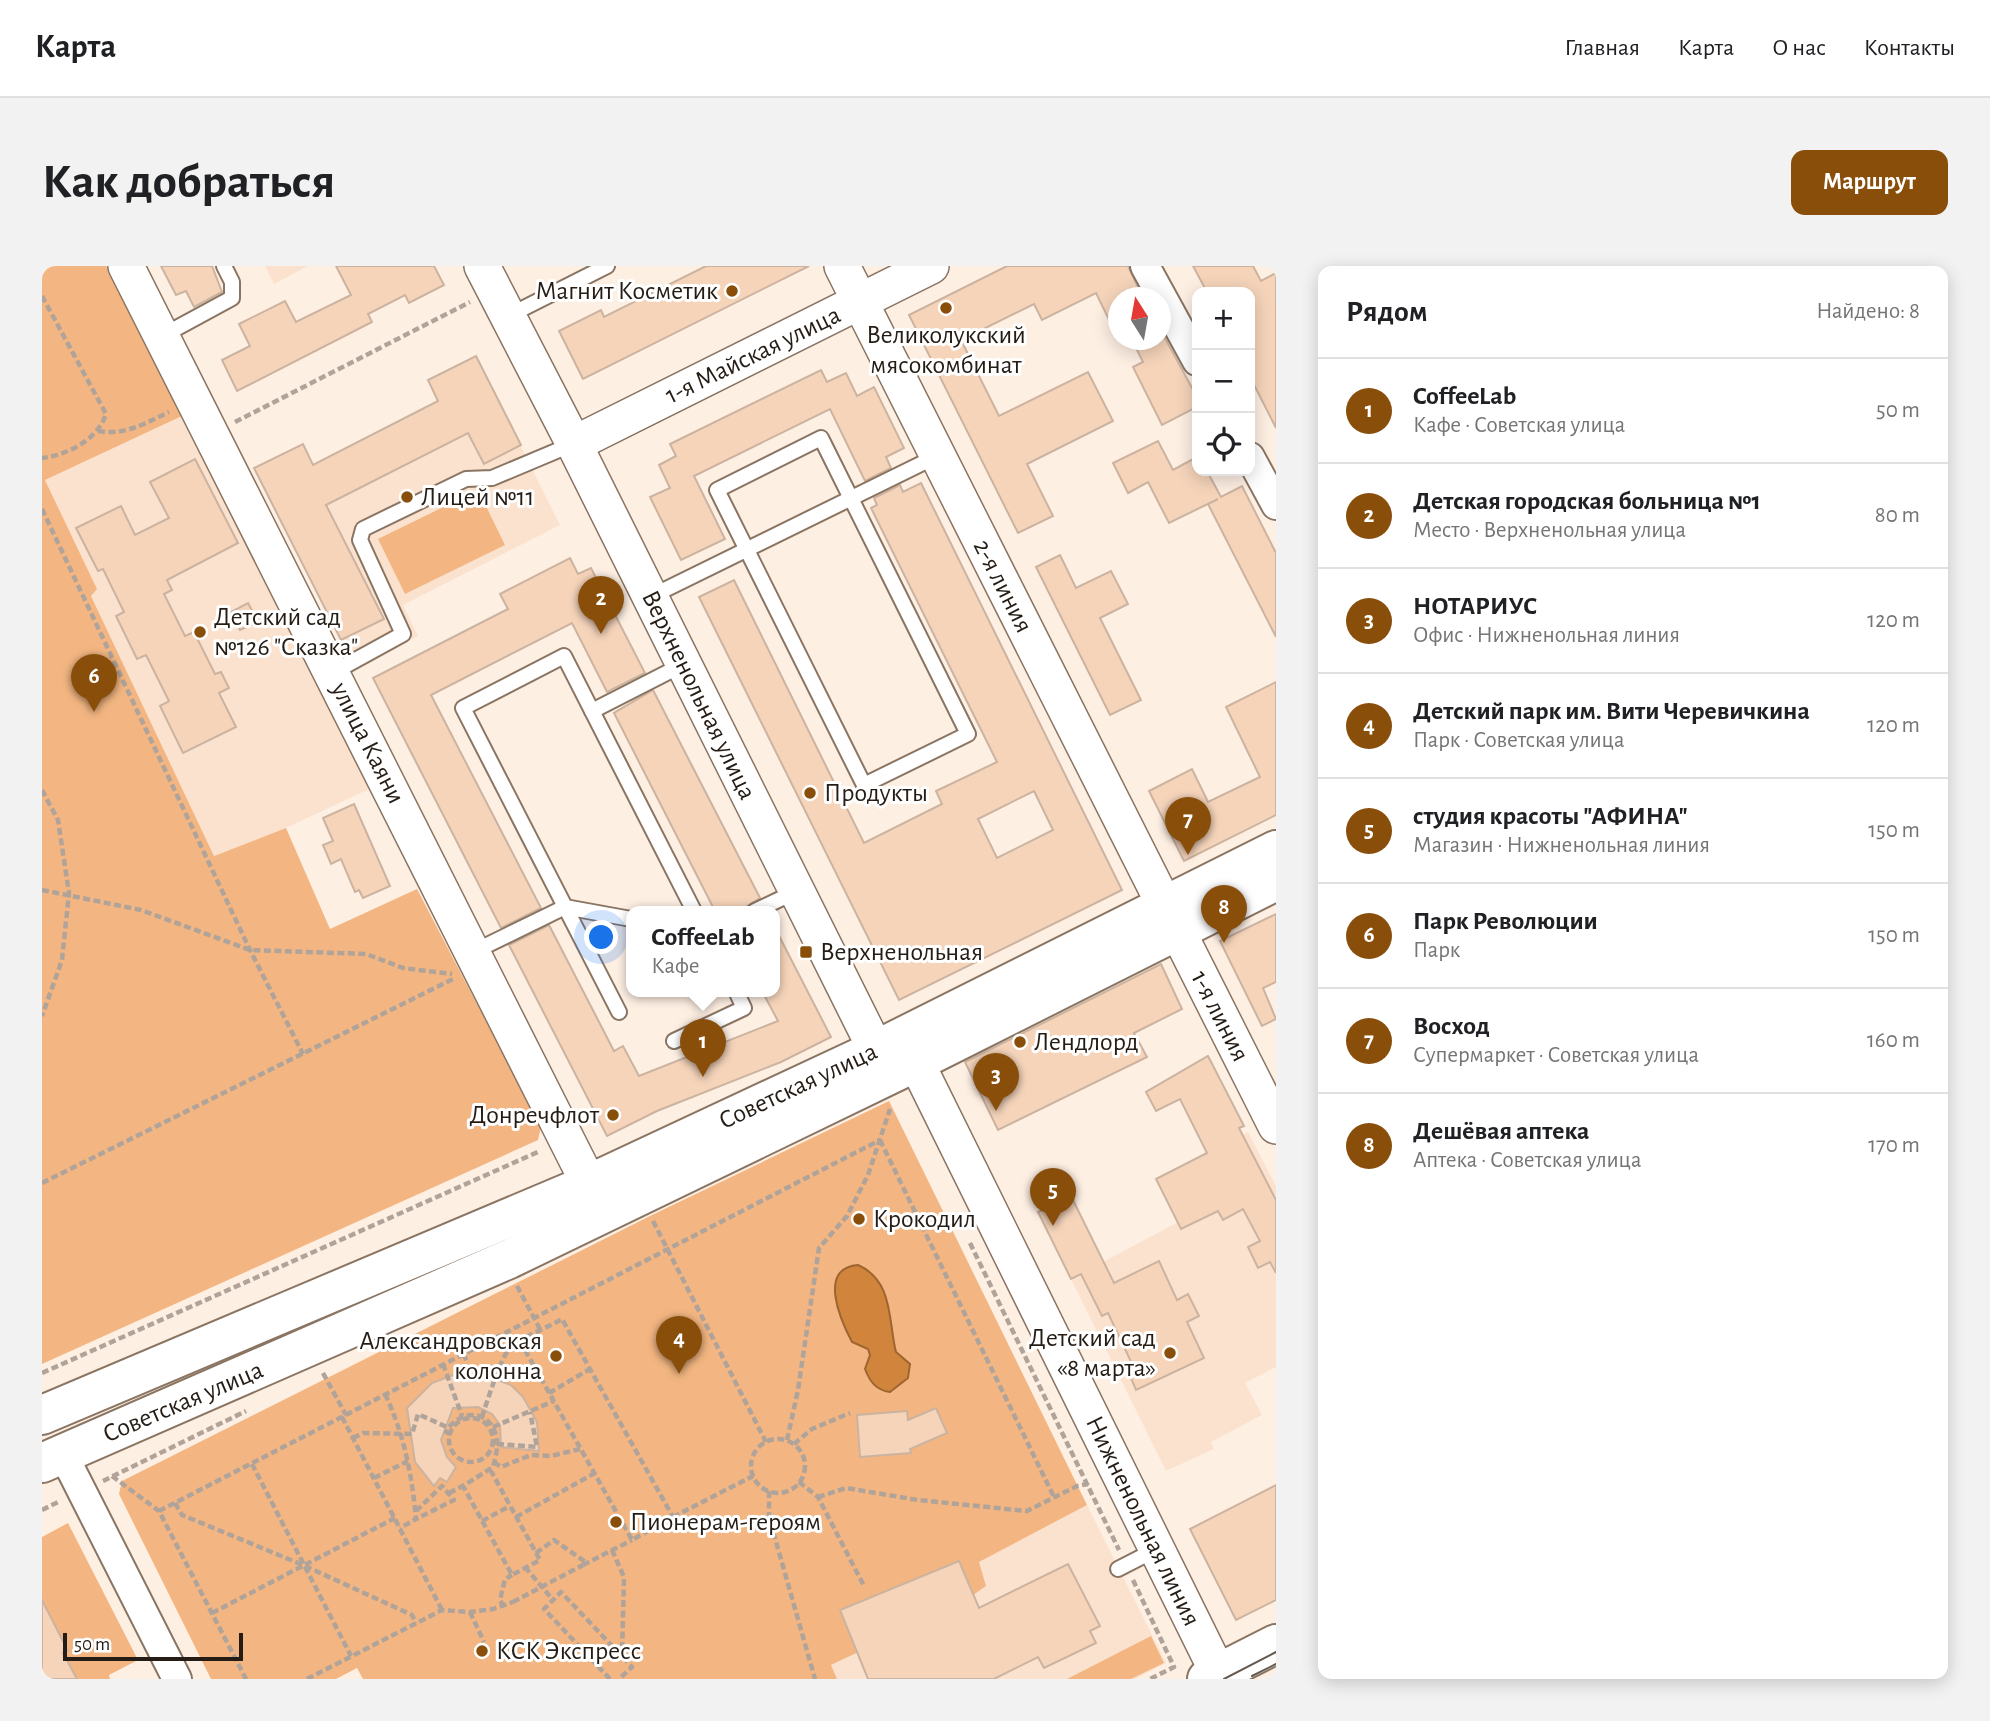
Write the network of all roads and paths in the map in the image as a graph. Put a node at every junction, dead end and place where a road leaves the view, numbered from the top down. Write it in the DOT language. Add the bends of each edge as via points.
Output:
graph roads {
  1 [pos="126,266"];
  2 [pos="224,266"];
  3 [pos="607,266"];
  4 [pos="842,266"];
  5 [pos="931,266"];
  6 [pos="1145,266"];
  7 [pos="495,291"];
  8 [pos="42,296"];
  9 [pos="860,302"];
  10 [pos="161,336"];
  11 [pos="1192,352"];
  12 [pos="193,399"];
  13 [pos="97,431"];
  14 [pos="212,433"];
  15 [pos="574,443"];
  16 [pos="937,456"];
  17 [pos="45,458"];
  18 [pos="42,464"];
  19 [pos="1255,466"];
  20 [pos="851,498"];
  21 [pos="1276,505"];
  22 [pos="42,509"];
  23 [pos="747,549"];
  24 [pos="650,597"];
  25 [pos="684,664"];
  26 [pos="332,673"];
  27 [pos="592,711"];
  28 [pos="42,790"];
  29 [pos="1276,850"];
  30 [pos="1276,881"];
  31 [pos="42,890"];
  32 [pos="797,891"];
  33 [pos="69,893"];
  34 [pos="691,906"];
  35 [pos="766,906"];
  36 [pos="565,907"];
  37 [pos="626,918"];
  38 [pos="1171,919"];
  39 [pos="250,950"];
  40 [pos="473,952"];
  41 [pos="739,997"];
  42 [pos="619,1012"];
  43 [pos="42,1016"];
  44 [pos="674,1041"];
  45 [pos="876,1050"];
  46 [pos="303,1054"];
  47 [pos="916,1062"];
  48 [pos="891,1104"];
  49 [pos="1276,1126"];
  50 [pos="880,1140"];
  51 [pos="544,1142"];
  52 [pos="42,1183"];
  53 [pos="589,1184"];
  54 [pos="648,1211"];
  55 [pos="968,1239"];
  56 [pos="668,1250"];
  57 [pos="513,1278"];
  58 [pos="310,1302"];
  59 [pos="534,1318"];
  60 [pos="541,1331"];
  61 [pos="521,1343"];
  62 [pos="463,1354"];
  63 [pos="324,1356"];
  64 [pos="467,1361"];
  65 [pos="443,1364"];
  66 [pos="590,1370"];
  67 [pos="42,1373"];
  68 [pos="549,1393"];
  69 [pos="385,1394"];
  70 [pos="554,1401"];
  71 [pos="530,1412"];
  72 [pos="850,1413"];
  73 [pos="42,1415"];
  74 [pos="344,1416"];
  75 [pos="462,1416"];
  76 [pos="482,1417"];
  77 [pos="493,1427"];
  78 [pos="449,1431"];
  79 [pos="400,1434"];
  80 [pos="353,1438"];
  81 [pos="787,1440"];
  82 [pos="766,1442"];
  83 [pos="794,1444"];
  84 [pos="494,1447"];
  85 [pos="580,1449"];
  86 [pos="52,1459"];
  87 [pos="408,1461"];
  88 [pos="494,1462"];
  89 [pos="252,1464"];
  90 [pos="491,1471"];
  91 [pos="595,1473"];
  92 [pos="113,1476"];
  93 [pos="753,1476"];
  94 [pos="374,1478"];
  95 [pos="1104,1478"];
  96 [pos="799,1482"];
  97 [pos="463,1486"];
  98 [pos="769,1491"];
  99 [pos="449,1493"];
  100 [pos="818,1497"];
  101 [pos="1054,1497"];
  102 [pos="175,1503"];
  103 [pos="510,1506"];
  104 [pos="159,1511"];
  105 [pos="415,1511"];
  106 [pos="516,1517"];
  107 [pos="673,1517"];
  108 [pos="395,1518"];
  109 [pos="416,1520"];
  110 [pos="482,1521"];
  111 [pos="400,1528"];
  112 [pos="632,1540"];
  113 [pos="1157,1549"];
  114 [pos="612,1550"];
  115 [pos="536,1553"];
  116 [pos="585,1564"];
  117 [pos="303,1565"];
  118 [pos="525,1567"];
  119 [pos="1122,1567"];
  120 [pos="512,1575"];
  121 [pos="864,1587"];
  122 [pos="553,1600"];
  123 [pos="504,1607"];
  124 [pos="442,1610"];
  125 [pos="470,1612"];
  126 [pos="212,1614"];
  127 [pos="416,1623"];
  128 [pos="484,1642"];
  129 [pos="1276,1644"];
  130 [pos="351,1656"];
  131 [pos="622,1656"];
  132 [pos="626,1677"];
  133 [pos="1216,1677"];
  134 [pos="606,1678"];
  135 [pos="177,1679"];
  136 [pos="246,1679"];
  137 [pos="307,1679"];
  138 [pos="619,1679"];
  139 [pos="815,1679"];
  140 [pos="1150,1679"];
  1 -- 10 [label="street, улица Каяни"];
  2 -- 10 [label="lane" via="232,282 232,298"];
  3 -- 7 [label="lane"];
  4 -- 9 [label="street, 2-я линия"];
  5 -- 9 [label="street, 1-я Майская улица"];
  6 -- 11 [label="street"];
  7 -- 14 [label="path"];
  7 -- 15 [label="street, Верхненольная улица"];
  8 -- 13 [label="path" via="106,414"];
  9 -- 15 [label="street, 1-я Майская улица"];
  9 -- 16 [label="street, 2-я линия"];
  10 -- 12 [label="street, улица Каяни"];
  12 -- 13 [label="path" via="133,429"];
  12 -- 14 [label="street, улица Каяни"];
  13 -- 17 [label="path" via="66,452"];
  14 -- 26 [label="street, улица Каяни"];
  15 -- 24 [label="street, Верхненольная улица"];
  15 -- 26 [label="lane" via="492,478 466,479 363,529 360,540 403,634"];
  16 -- 20 [label="lane"];
  16 -- 38 [label="street, 2-я линия"];
  17 -- 18 [label="path"];
  19 -- 21 [label="street"];
  20 -- 23 [label="lane"];
  20 -- 23 [label="lane" via="821,438 717,490"];
  20 -- 23 [label="lane" via="968,734 864,785"];
  22 -- 39 [label="path"];
  23 -- 24 [label="lane"];
  24 -- 25 [label="street, Верхненольная улица"];
  25 -- 27 [label="lane"];
  25 -- 32 [label="street, Верхненольная улица"];
  26 -- 40 [label="street, улица Каяни"];
  27 -- 34 [label="lane"];
  27 -- 36 [label="lane" via="564,656 463,708"];
  28 -- 33 [label="path" via="58,820"];
  29 -- 38 [label="main road, Советская улица"];
  30 -- 38 [label="main road, Советская улица"];
  31 -- 33 [label="path"];
  32 -- 35 [label="lane"];
  32 -- 45 [label="street, Верхненольная улица"];
  33 -- 39 [label="path" via="141,910"];
  33 -- 43 [label="path" via="62,960"];
  36 -- 37 [label="lane"];
  36 -- 40 [label="lane"];
  36 -- 42 [label="lane"];
  38 -- 45 [label="main road, Советская улица"];
  38 -- 47 [label="main road, Советская улица"];
  38 -- 49 [label="street, 1-я линия"];
  39 -- 46 [label="path"];
  39 -- 46 [label="path" via="366,954 403,968 462,975"];
  40 -- 53 [label="street, улица Каяни"];
  41 -- 44 [label="lane" via="744,1008"];
  45 -- 47 [label="street"];
  45 -- 53 [label="main road, Советская улица"];
  46 -- 52 [label="path"];
  47 -- 63 [label="main road, Советская улица" via="509,1259"];
  47 -- 95 [label="street, Нижненольная линия"];
  48 -- 50 [label="path"];
  50 -- 56 [label="path"];
  50 -- 81 [label="path" via="847,1216 819,1248"];
  50 -- 101 [label="path"];
  51 -- 67 [label="path" via="541,1150"];
  53 -- 58 [label="main road, Советская улица"];
  54 -- 56 [label="path"];
  55 -- 95 [label="path"];
  56 -- 59 [label="path"];
  56 -- 82 [label="path"];
  57 -- 59 [label="path"];
  58 -- 63 [label="street"];
  58 -- 73 [label="main road, Советская улица"];
  59 -- 60 [label="path"];
  59 -- 62 [label="path"];
  60 -- 61 [label="path"];
  60 -- 66 [label="path" via="562,1319"];
  61 -- 68 [label="path"];
  61 -- 76 [label="path" via="509,1349"];
  62 -- 64 [label="path"];
  62 -- 65 [label="path"];
  63 -- 74 [label="path"];
  63 -- 86 [label="main road, Советская улица"];
  65 -- 69 [label="path"];
  65 -- 75 [label="path"];
  66 -- 68 [label="path"];
  66 -- 107 [label="path"];
  68 -- 70 [label="path"];
  69 -- 74 [label="path"];
  69 -- 79 [label="path"];
  70 -- 71 [label="path"];
  70 -- 85 [label="path"];
  71 -- 77 [label="path"];
  71 -- 84 [label="path" via="537,1447"];
  72 -- 83 [label="path" via="812,1429"];
  74 -- 80 [label="path"];
  74 -- 89 [label="path"];
  75 -- 76 [label="path"];
  75 -- 78 [label="path"];
  76 -- 77 [label="path"];
  77 -- 84 [label="path"];
  78 -- 79 [label="path" via="418,1414 412,1434"];
  78 -- 84 [label="path" via="462,1420 481,1421"];
  78 -- 84 [label="path" via="452,1453 463,1461 483,1459"];
  79 -- 80 [label="path" via="363,1433"];
  79 -- 87 [label="path"];
  80 -- 94 [label="path"];
  81 -- 82 [label="path"];
  81 -- 83 [label="path"];
  82 -- 93 [label="path" via="752,1460"];
  83 -- 96 [label="path" via="804,1458"];
  84 -- 88 [label="path"];
  85 -- 88 [label="path" via="531,1455 501,1467"];
  85 -- 91 [label="path"];
  86 -- 135 [label="street"];
  87 -- 94 [label="path"];
  87 -- 105 [label="path"];
  88 -- 90 [label="path"];
  89 -- 102 [label="path"];
  89 -- 117 [label="path"];
  90 -- 97 [label="path"];
  90 -- 103 [label="path"];
  91 -- 106 [label="path"];
  91 -- 112 [label="path"];
  92 -- 104 [label="path"];
  93 -- 98 [label="path"];
  93 -- 107 [label="path"];
  94 -- 108 [label="path"];
  95 -- 101 [label="path"];
  95 -- 113 [label="street, Нижненольная линия"];
  95 -- 119 [label="path"];
  96 -- 98 [label="path" via="786,1492"];
  96 -- 100 [label="path"];
  97 -- 99 [label="path"];
  97 -- 110 [label="path"];
  98 -- 139 [label="path" via="769,1517"];
  99 -- 105 [label="path" via="442,1486"];
  99 -- 109 [label="path" via="453,1500"];
  100 -- 101 [label="path" via="846,1488 1027,1511"];
  100 -- 121 [label="path"];
  102 -- 104 [label="path"];
  102 -- 117 [label="path" via="182,1515"];
  103 -- 106 [label="path"];
  103 -- 110 [label="path"];
  104 -- 126 [label="path"];
  105 -- 109 [label="path"];
  106 -- 115 [label="path"];
  107 -- 112 [label="path"];
  108 -- 111 [label="path"];
  108 -- 117 [label="path"];
  109 -- 111 [label="path"];
  110 -- 120 [label="path"];
  111 -- 124 [label="path"];
  112 -- 114 [label="path"];
  113 -- 119 [label="lane"];
  113 -- 133 [label="street, Нижненольная линия"];
  114 -- 116 [label="path"];
  114 -- 131 [label="path" via="624,1577"];
  115 -- 116 [label="path" via="554,1540"];
  115 -- 118 [label="path" via="540,1560"];
  116 -- 123 [label="path, bridge"];
  117 -- 126 [label="path"];
  117 -- 127 [label="path" via="412,1615"];
  117 -- 130 [label="path"];
  118 -- 120 [label="path"];
  118 -- 122 [label="path"];
  119 -- 140 [label="path" via="1174,1667"];
  120 -- 123 [label="path" via="505,1579 500,1600"];
  122 -- 131 [label="path" via="561,1592"];
  122 -- 134 [label="path" via="544,1609"];
  123 -- 125 [label="path"];
  124 -- 125 [label="path"];
  124 -- 127 [label="path"];
  125 -- 128 [label="path"];
  126 -- 136 [label="path"];
  127 -- 130 [label="path"];
  129 -- 133 [label="main road"];
  130 -- 137 [label="path"];
  131 -- 132 [label="path" via="632,1667"];
  132 -- 138 [label="path"];
}
